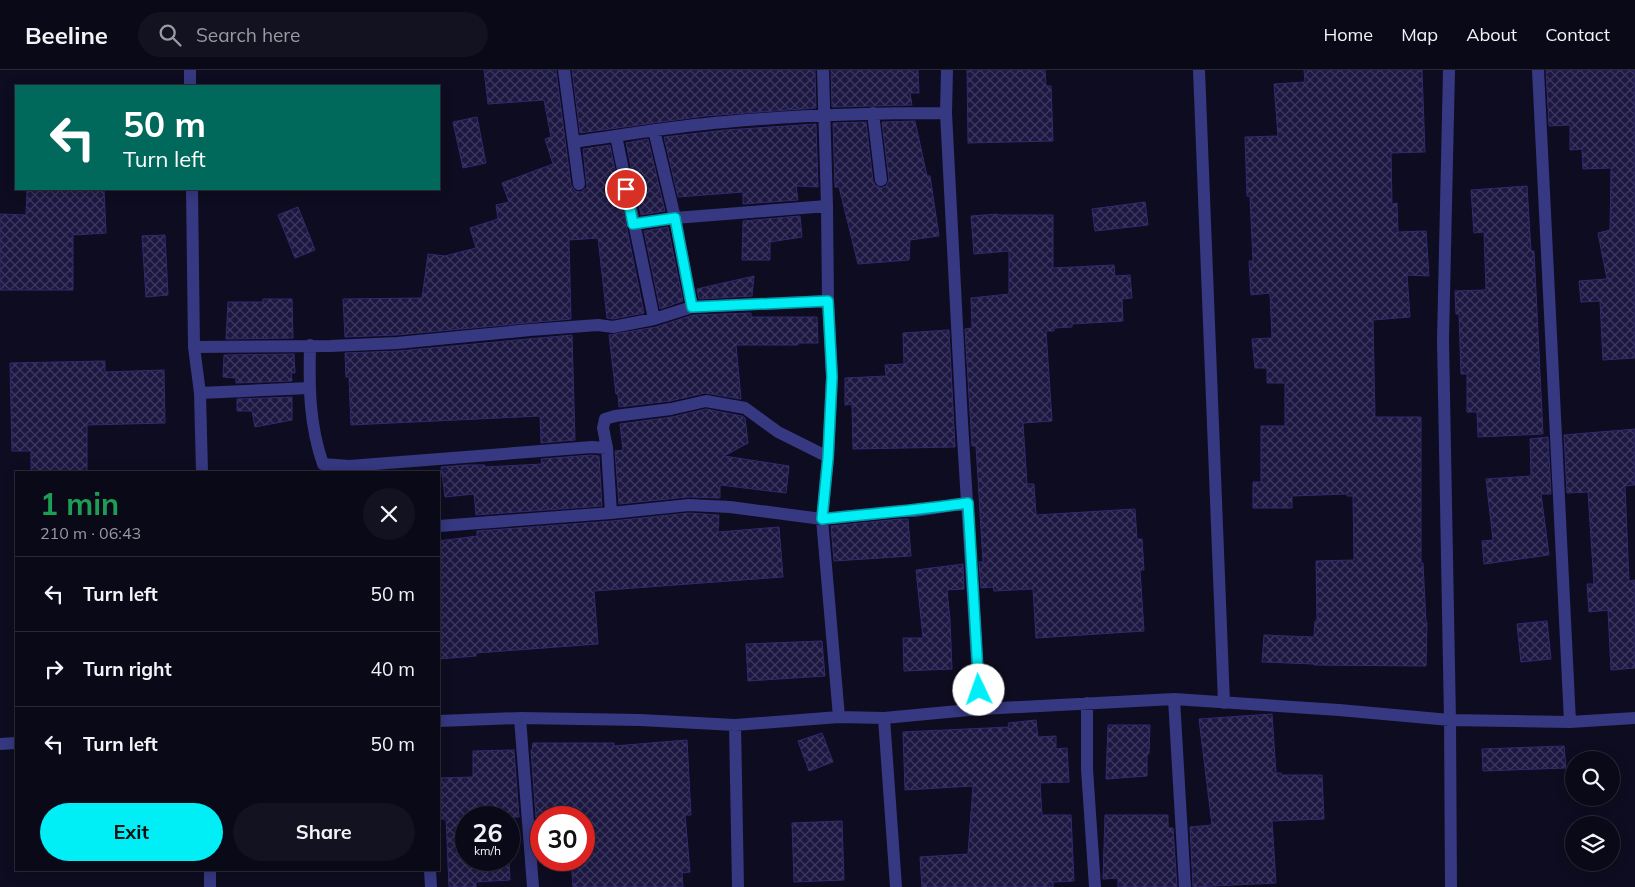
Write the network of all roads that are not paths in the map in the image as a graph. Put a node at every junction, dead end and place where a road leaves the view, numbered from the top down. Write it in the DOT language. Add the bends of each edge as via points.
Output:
graph roads {
  1 [pos="190,70"];
  2 [pos="564,70"];
  3 [pos="822,70"];
  4 [pos="947,70"];
  5 [pos="1199,70"];
  6 [pos="1449,70"];
  7 [pos="1538,70"];
  8 [pos="190,85"];
  9 [pos="873,113"];
  10 [pos="946,113"];
  11 [pos="824,116"];
  12 [pos="654,130"];
  13 [pos="616,136"];
  14 [pos="574,142"];
  15 [pos="881,180"];
  16 [pos="580,184"];
  17 [pos="192,190"];
  18 [pos="827,206"];
  19 [pos="675,218"];
  20 [pos="633,224"];
  21 [pos="828,301"];
  22 [pos="692,307"];
  23 [pos="654,319"];
  24 [pos="310,345"];
  25 [pos="194,347"];
  26 [pos="309,388"];
  27 [pos="200,393"];
  28 [pos="607,448"];
  29 [pos="828,458"];
  30 [pos="202,471"];
  31 [pos="968,503"];
  32 [pos="611,513"];
  33 [pos="822,519"];
  34 [pos="440,526"];
  35 [pos="1174,699"];
  36 [pos="1087,703"];
  37 [pos="1224,703"];
  38 [pos="980,709"];
  39 [pos="839,717"];
  40 [pos="520,718"];
  41 [pos="884,718"];
  42 [pos="1635,718"];
  43 [pos="1450,720"];
  44 [pos="440,721"];
  45 [pos="1570,722"];
  46 [pos="735,724"];
  47 [pos="15,743"];
  48 [pos="0,744"];
  49 [pos="210,871"];
  50 [pos="430,871"];
  51 [pos="210,887"];
  52 [pos="431,887"];
  53 [pos="533,887"];
  54 [pos="738,887"];
  55 [pos="896,887"];
  56 [pos="1095,887"];
  57 [pos="1185,887"];
  58 [pos="1451,887"];
  1 -- 8 [label="street"];
  2 -- 14 [label="street"];
  3 -- 11 [label="street"];
  4 -- 10 [label="street"];
  5 -- 37 [label="street"];
  6 -- 43 [label="street" via="1442,340"];
  7 -- 45 [label="street"];
  9 -- 10 [label="street"];
  9 -- 11 [label="street"];
  9 -- 15 [label="street"];
  10 -- 31 [label="street"];
  11 -- 12 [label="street"];
  11 -- 18 [label="street"];
  12 -- 13 [label="street"];
  12 -- 19 [label="street"];
  13 -- 14 [label="street"];
  13 -- 20 [label="street"];
  14 -- 16 [label="street"];
  17 -- 25 [label="street"];
  18 -- 19 [label="street"];
  18 -- 21 [label="street"];
  19 -- 20 [label="street"];
  19 -- 22 [label="street"];
  20 -- 23 [label="street"];
  21 -- 22 [label="street"];
  21 -- 29 [label="street" via="832,377"];
  22 -- 23 [label="street"];
  23 -- 24 [label="street" via="613,327 598,325 397,342"];
  24 -- 25 [label="street"];
  24 -- 26 [label="street"];
  25 -- 27 [label="street"];
  26 -- 27 [label="street"];
  26 -- 28 [label="street" via="313,429 323,464 349,466"];
  27 -- 30 [label="street"];
  28 -- 29 [label="street" via="603,428 605,419 706,401 745,408 778,432"];
  28 -- 32 [label="street"];
  29 -- 33 [label="street"];
  31 -- 33 [label="street"];
  31 -- 38 [label="street"];
  32 -- 33 [label="street" via="689,505"];
  32 -- 34 [label="street"];
  33 -- 39 [label="street"];
  35 -- 36 [label="street"];
  35 -- 37 [label="street"];
  35 -- 57 [label="street"];
  36 -- 38 [label="street"];
  36 -- 56 [label="street"];
  37 -- 43 [label="street"];
  38 -- 41 [label="street"];
  39 -- 41 [label="street"];
  39 -- 46 [label="street"];
  40 -- 44 [label="street"];
  40 -- 46 [label="street"];
  40 -- 53 [label="street"];
  41 -- 55 [label="street"];
  42 -- 45 [label="street"];
  43 -- 45 [label="street"];
  43 -- 58 [label="street"];
  46 -- 54 [label="street"];
  47 -- 48 [label="street"];
  49 -- 51 [label="street"];
  50 -- 52 [label="street"];
}
